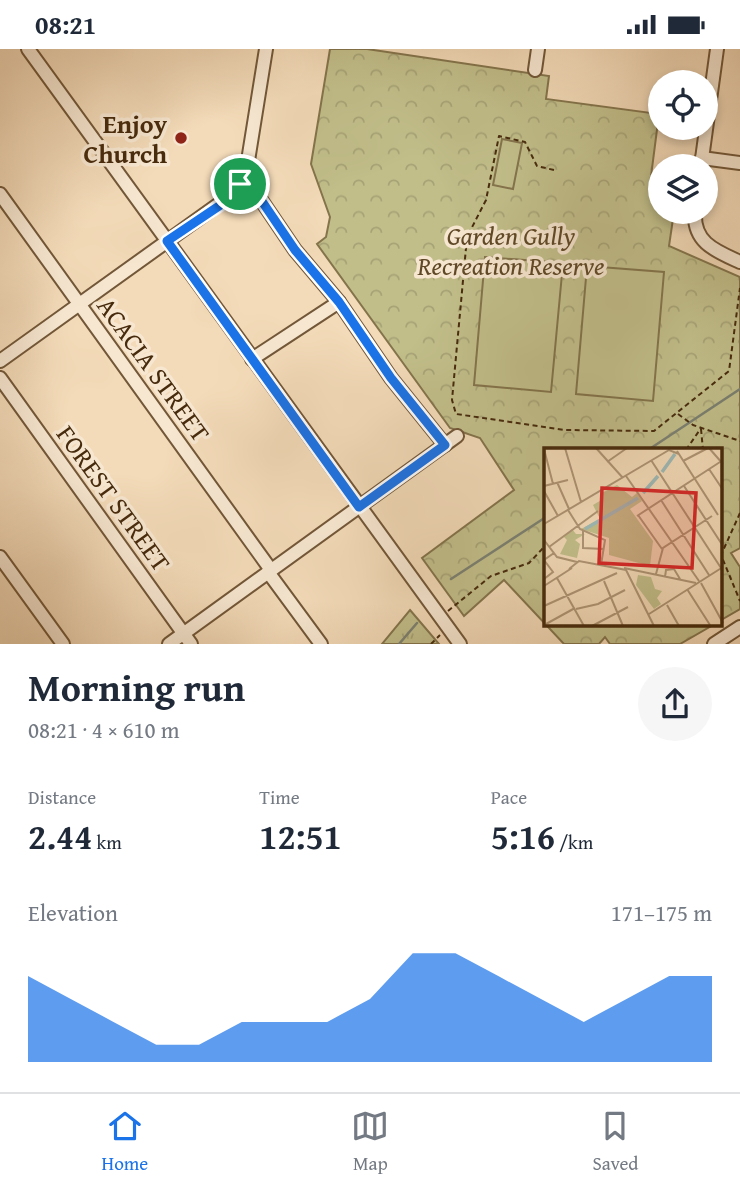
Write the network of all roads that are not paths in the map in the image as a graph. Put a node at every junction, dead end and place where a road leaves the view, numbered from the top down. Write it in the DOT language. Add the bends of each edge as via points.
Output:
graph roads {
  1 [pos="28,49"];
  2 [pos="266,49"];
  3 [pos="538,49"];
  4 [pos="717,49"];
  5 [pos="535,70"];
  6 [pos="702,154"];
  7 [pos="718,162"];
  8 [pos="740,163"];
  9 [pos="240,184"];
  10 [pos="0,194"];
  11 [pos="696,224"];
  12 [pos="167,241"];
  13 [pos="740,262"];
  14 [pos="339,302"];
  15 [pos="79,304"];
  16 [pos="252,359"];
  17 [pos="0,361"];
  18 [pos="0,378"];
  19 [pos="457,436"];
  20 [pos="445,445"];
  21 [pos="359,507"];
  22 [pos="0,557"];
  23 [pos="270,571"];
  24 [pos="740,627"];
  25 [pos="188,639"];
  26 [pos="63,644"];
  27 [pos="169,644"];
  28 [pos="321,644"];
  29 [pos="460,644"];
  30 [pos="714,644"];
  1 -- 12 [label="street"];
  2 -- 9 [label="street" via="248,162"];
  3 -- 5 [label="street"];
  4 -- 6 [label="street"];
  7 -- 8 [label="street"];
  9 -- 12 [label="street" via="222,204"];
  9 -- 14 [label="street" via="257,194 295,250"];
  10 -- 15 [label="street, ACACIA STREET"];
  11 -- 13 [label="street" via="709,247"];
  12 -- 15 [label="street"];
  12 -- 16 [label="street"];
  14 -- 16 [label="street"];
  14 -- 20 [label="street"];
  15 -- 17 [label="street"];
  15 -- 23 [label="street, ACACIA STREET"];
  16 -- 21 [label="street"];
  18 -- 25 [label="street, FOREST STREET"];
  19 -- 20 [label="street"];
  20 -- 21 [label="street"];
  21 -- 23 [label="street"];
  21 -- 29 [label="street"];
  22 -- 26 [label="street"];
  23 -- 25 [label="street"];
  23 -- 28 [label="street, ACACIA STREET"];
  24 -- 30 [label="street"];
  25 -- 27 [label="street"];
}
